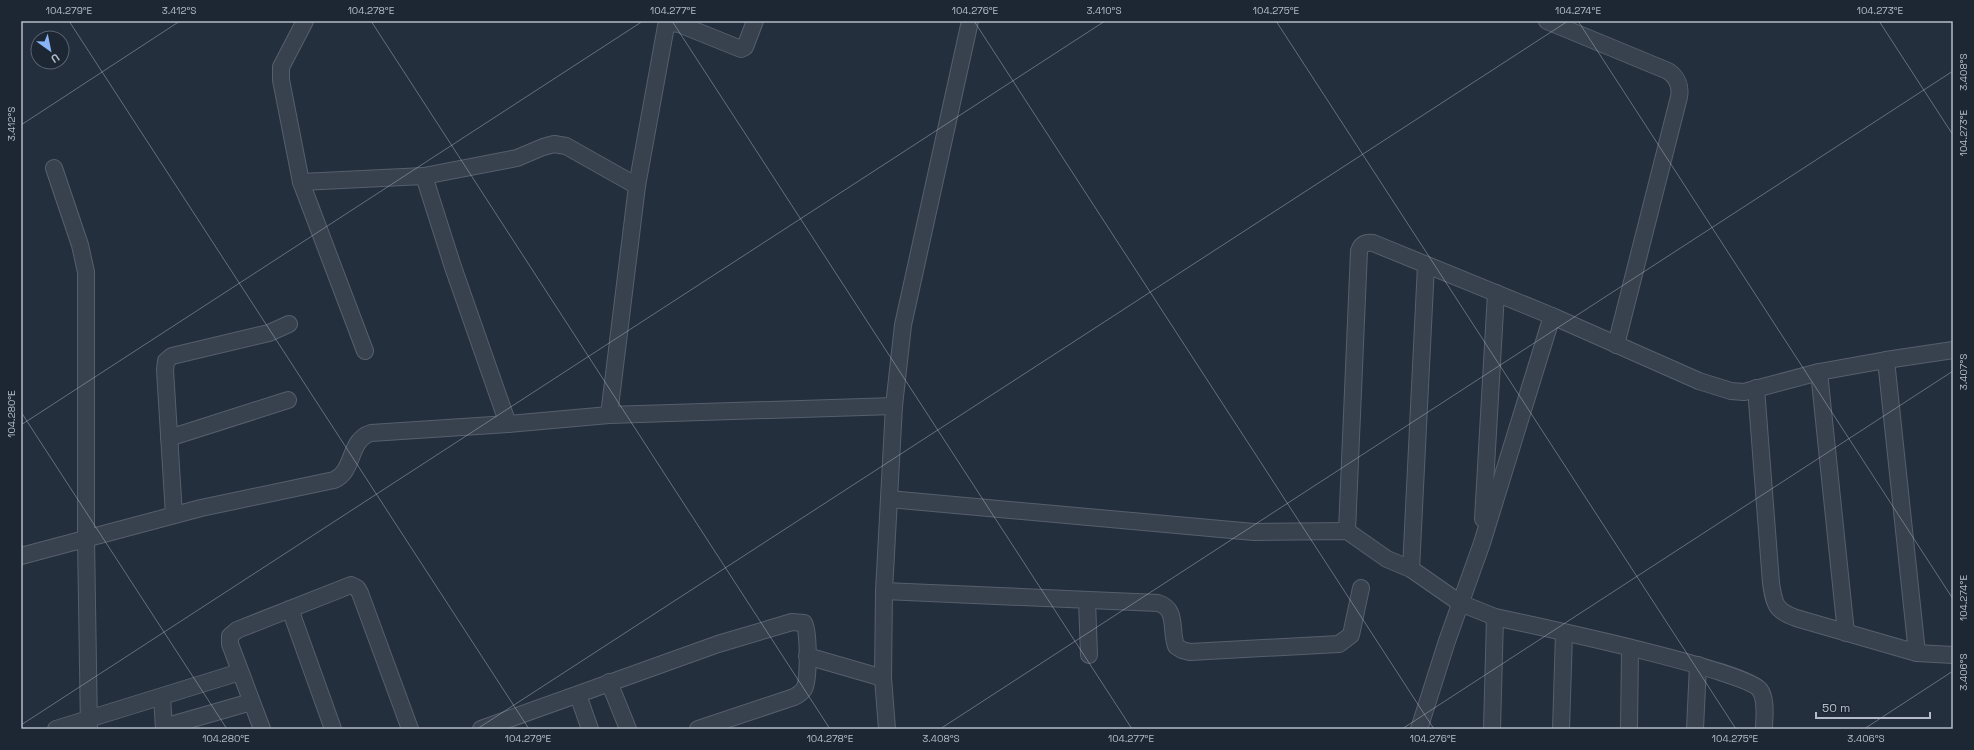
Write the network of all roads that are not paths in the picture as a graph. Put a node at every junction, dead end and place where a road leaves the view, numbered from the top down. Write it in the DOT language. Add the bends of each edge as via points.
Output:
graph roads {
  1 [pos="305,21"];
  2 [pos="755,21"];
  3 [pos="970,21"];
  4 [pos="1546,21"];
  5 [pos="54,168"];
  6 [pos="424,176"];
  7 [pos="301,182"];
  8 [pos="637,186"];
  9 [pos="1426,265"];
  10 [pos="1496,293"];
  11 [pos="1552,316"];
  12 [pos="289,324"];
  13 [pos="1616,345"];
  14 [pos="1953,350"];
  15 [pos="365,351"];
  16 [pos="1886,360"];
  17 [pos="1820,372"];
  18 [pos="1756,388"];
  19 [pos="288,400"];
  20 [pos="894,406"];
  21 [pos="609,415"];
  22 [pos="508,424"];
  23 [pos="169,438"];
  24 [pos="889,499"];
  25 [pos="174,515"];
  26 [pos="1347,531"];
  27 [pos="86,539"];
  28 [pos="1482,543"];
  29 [pos="21,556"];
  30 [pos="1411,569"];
  31 [pos="1361,588"];
  32 [pos="884,591"];
  33 [pos="1087,600"];
  34 [pos="1460,603"];
  35 [pos="290,609"];
  36 [pos="1495,617"];
  37 [pos="1564,633"];
  38 [pos="1846,633"];
  39 [pos="1630,648"];
  40 [pos="1917,652"];
  41 [pos="1089,655"];
  42 [pos="1953,655"];
  43 [pos="807,656"];
  44 [pos="1698,665"];
  45 [pos="240,672"];
  46 [pos="883,678"];
  47 [pos="609,682"];
  48 [pos="578,695"];
  49 [pos="162,697"];
  50 [pos="251,702"];
  51 [pos="89,724"];
  52 [pos="164,728"];
  53 [pos="56,729"];
  54 [pos="262,729"];
  55 [pos="334,729"];
  56 [pos="410,729"];
  57 [pos="481,729"];
  58 [pos="590,729"];
  59 [pos="628,729"];
  60 [pos="698,729"];
  61 [pos="887,729"];
  62 [pos="1419,729"];
  63 [pos="1492,729"];
  64 [pos="1561,729"];
  65 [pos="1628,729"];
  66 [pos="1695,729"];
  67 [pos="1764,729"];
  1 -- 7 [label="street" via="284,60 280,74"];
  2 -- 8 [label="street" via="745,47 741,49 679,24 672,23 666,26"];
  3 -- 20 [label="street" via="903,325"];
  4 -- 13 [label="street" via="1668,71 1675,77 1679,86 1680,97"];
  5 -- 27 [label="street" via="80,245 86,272"];
  6 -- 7 [label="street"];
  6 -- 8 [label="street" via="517,158 554,144 566,146"];
  6 -- 22 [label="street"];
  7 -- 15 [label="street"];
  8 -- 21 [label="street"];
  9 -- 10 [label="street"];
  9 -- 26 [label="street" via="1373,243 1367,243 1360,248"];
  9 -- 30 [label="street"];
  10 -- 11 [label="street"];
  10 -- 28 [label="street"];
  11 -- 13 [label="street"];
  11 -- 28 [label="street"];
  12 -- 23 [label="street" via="269,333 172,356 166,362 165,370"];
  13 -- 18 [label="street" via="1718,388 1744,392"];
  14 -- 16 [label="street"];
  16 -- 17 [label="street"];
  16 -- 40 [label="street"];
  17 -- 18 [label="street"];
  17 -- 38 [label="street"];
  18 -- 38 [label="street" via="1774,602 1778,610 1786,615"];
  19 -- 23 [label="street"];
  20 -- 21 [label="street"];
  20 -- 24 [label="street"];
  21 -- 22 [label="street"];
  22 -- 25 [label="street" via="372,433 357,442 341,477 334,480"];
  23 -- 25 [label="street"];
  24 -- 26 [label="street" via="1254,532"];
  24 -- 32 [label="street"];
  25 -- 27 [label="street"];
  26 -- 30 [label="street" via="1387,559"];
  27 -- 29 [label="street"];
  27 -- 51 [label="street"];
  28 -- 34 [label="street"];
  30 -- 34 [label="street"];
  31 -- 33 [label="street" via="1351,635 1339,644 1190,652 1176,646 1171,614 1163,605"];
  32 -- 33 [label="street"];
  32 -- 46 [label="street"];
  33 -- 41 [label="street"];
  34 -- 36 [label="street"];
  34 -- 62 [label="street"];
  35 -- 45 [label="street" via="232,634 230,644"];
  35 -- 55 [label="street"];
  35 -- 56 [label="street" via="348,585 357,588"];
  36 -- 37 [label="street"];
  36 -- 63 [label="street"];
  37 -- 39 [label="street"];
  37 -- 64 [label="street"];
  38 -- 40 [label="street"];
  39 -- 44 [label="street"];
  39 -- 65 [label="street"];
  40 -- 42 [label="street"];
  43 -- 46 [label="street"];
  43 -- 47 [label="street" via="806,627 802,622 792,622 718,644"];
  43 -- 60 [label="street" via="806,684 799,694"];
  44 -- 66 [label="street"];
  44 -- 67 [label="street" via="1757,687 1764,702"];
  45 -- 49 [label="street"];
  45 -- 50 [label="street"];
  46 -- 61 [label="street"];
  47 -- 48 [label="street"];
  47 -- 59 [label="street"];
  48 -- 57 [label="street"];
  48 -- 58 [label="street"];
  49 -- 51 [label="street"];
  49 -- 52 [label="street"];
  50 -- 52 [label="street"];
  50 -- 54 [label="street"];
  51 -- 53 [label="street"];
}
